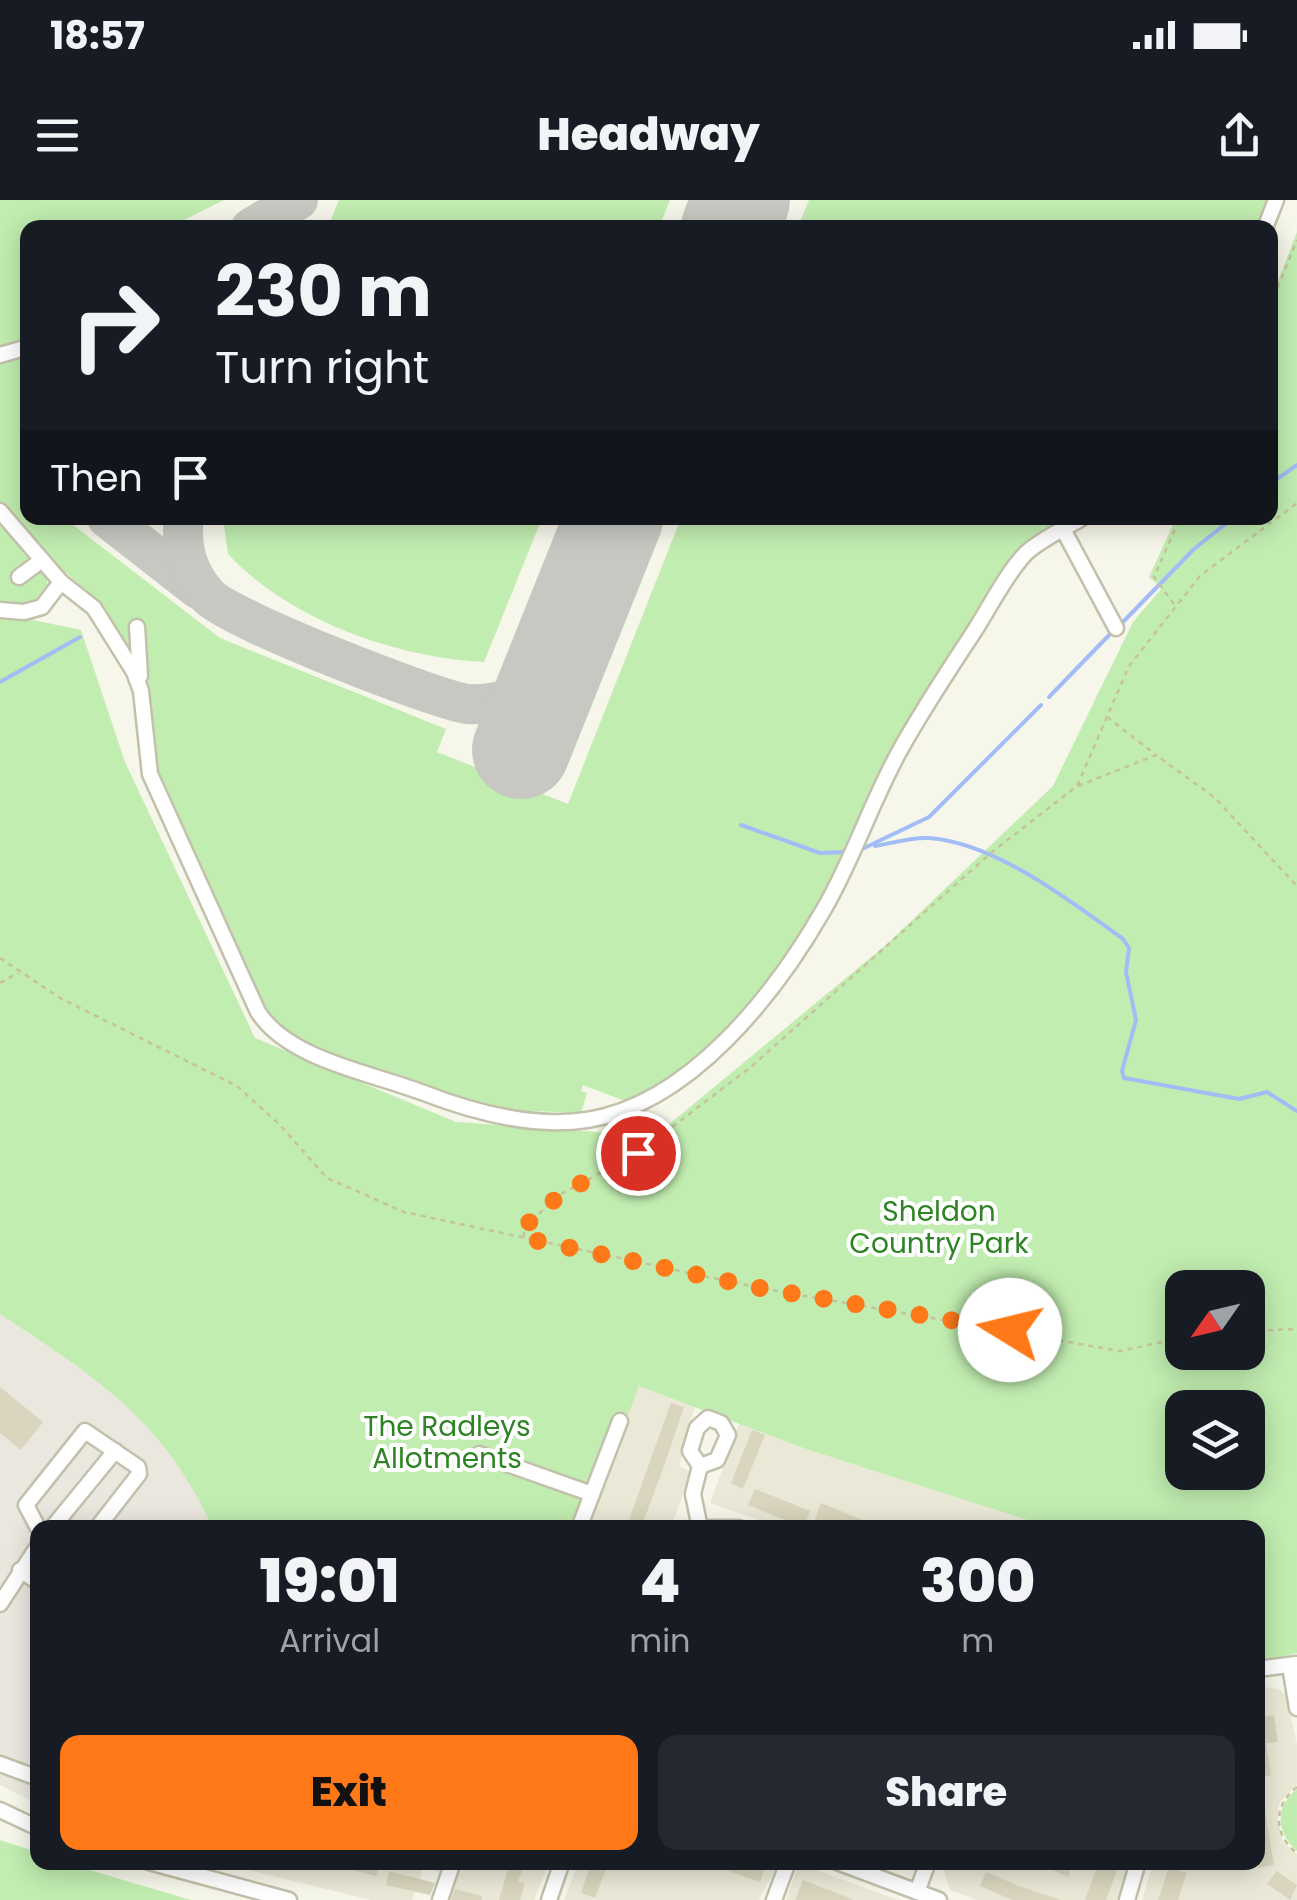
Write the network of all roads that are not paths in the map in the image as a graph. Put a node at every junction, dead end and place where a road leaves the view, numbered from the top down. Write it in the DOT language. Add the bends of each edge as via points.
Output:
graph roads {
  1 [pos="0,511"];
  2 [pos="1072,525"];
  3 [pos="1064,531"];
  4 [pos="42,560"];
  5 [pos="19,576"];
  6 [pos="61,582"];
  7 [pos="0,610"];
  8 [pos="137,627"];
  9 [pos="1116,628"];
  10 [pos="141,691"];
  11 [pos="620,1421"];
  12 [pos="115,1451"];
  13 [pos="479,1454"];
  14 [pos="700,1466"];
  15 [pos="592,1494"];
  16 [pos="34,1520"];
  17 [pos="59,1520"];
  18 [pos="103,1520"];
  19 [pos="583,1520"];
  20 [pos="701,1520"];
  21 [pos="30,1557"];
  22 [pos="20,1570"];
  23 [pos="30,1577"];
  24 [pos="0,1604"];
  25 [pos="1293,1665"];
  26 [pos="1265,1668"];
  27 [pos="1297,1708"];
  28 [pos="0,1764"];
  29 [pos="30,1775"];
  30 [pos="0,1810"];
  31 [pos="30,1824"];
  32 [pos="178,1870"];
  33 [pos="450,1870"];
  34 [pos="559,1870"];
  35 [pos="785,1870"];
  36 [pos="858,1870"];
  37 [pos="925,1870"];
  38 [pos="1136,1870"];
  39 [pos="917,1892"];
  40 [pos="289,1900"];
  41 [pos="440,1900"];
  42 [pos="549,1900"];
  43 [pos="774,1900"];
  44 [pos="939,1900"];
  45 [pos="1127,1900"];
  1 -- 4 [label="street"];
  2 -- 3 [label="street"];
  3 -- 9 [label="street"];
  3 -- 10 [label="street" via="1027,553 1003,585 899,753 798,953 750,1018 660,1089 580,1121 472,1110 304,1050 266,1024 150,774"];
  4 -- 5 [label="street"];
  4 -- 6 [label="street"];
  6 -- 7 [label="street" via="42,607"];
  6 -- 10 [label="street" via="94,608"];
  8 -- 10 [label="street"];
  11 -- 15 [label="street"];
  12 -- 16 [label="street" via="85,1431 26,1504"];
  12 -- 17 [label="street"];
  12 -- 18 [label="street" via="140,1474"];
  13 -- 15 [label="street"];
  14 -- 20 [label="street" via="693,1494"];
  15 -- 19 [label="street"];
  21 -- 22 [label="street"];
  22 -- 23 [label="street"];
  22 -- 24 [label="street"];
  25 -- 26 [label="street"];
  25 -- 27 [label="street"];
  28 -- 29 [label="street"];
  30 -- 31 [label="street"];
  32 -- 40 [label="street"];
  33 -- 41 [label="street"];
  34 -- 42 [label="street"];
  35 -- 43 [label="street"];
  36 -- 39 [label="street"];
  37 -- 39 [label="street"];
  38 -- 45 [label="street"];
  39 -- 44 [label="street"];
}
